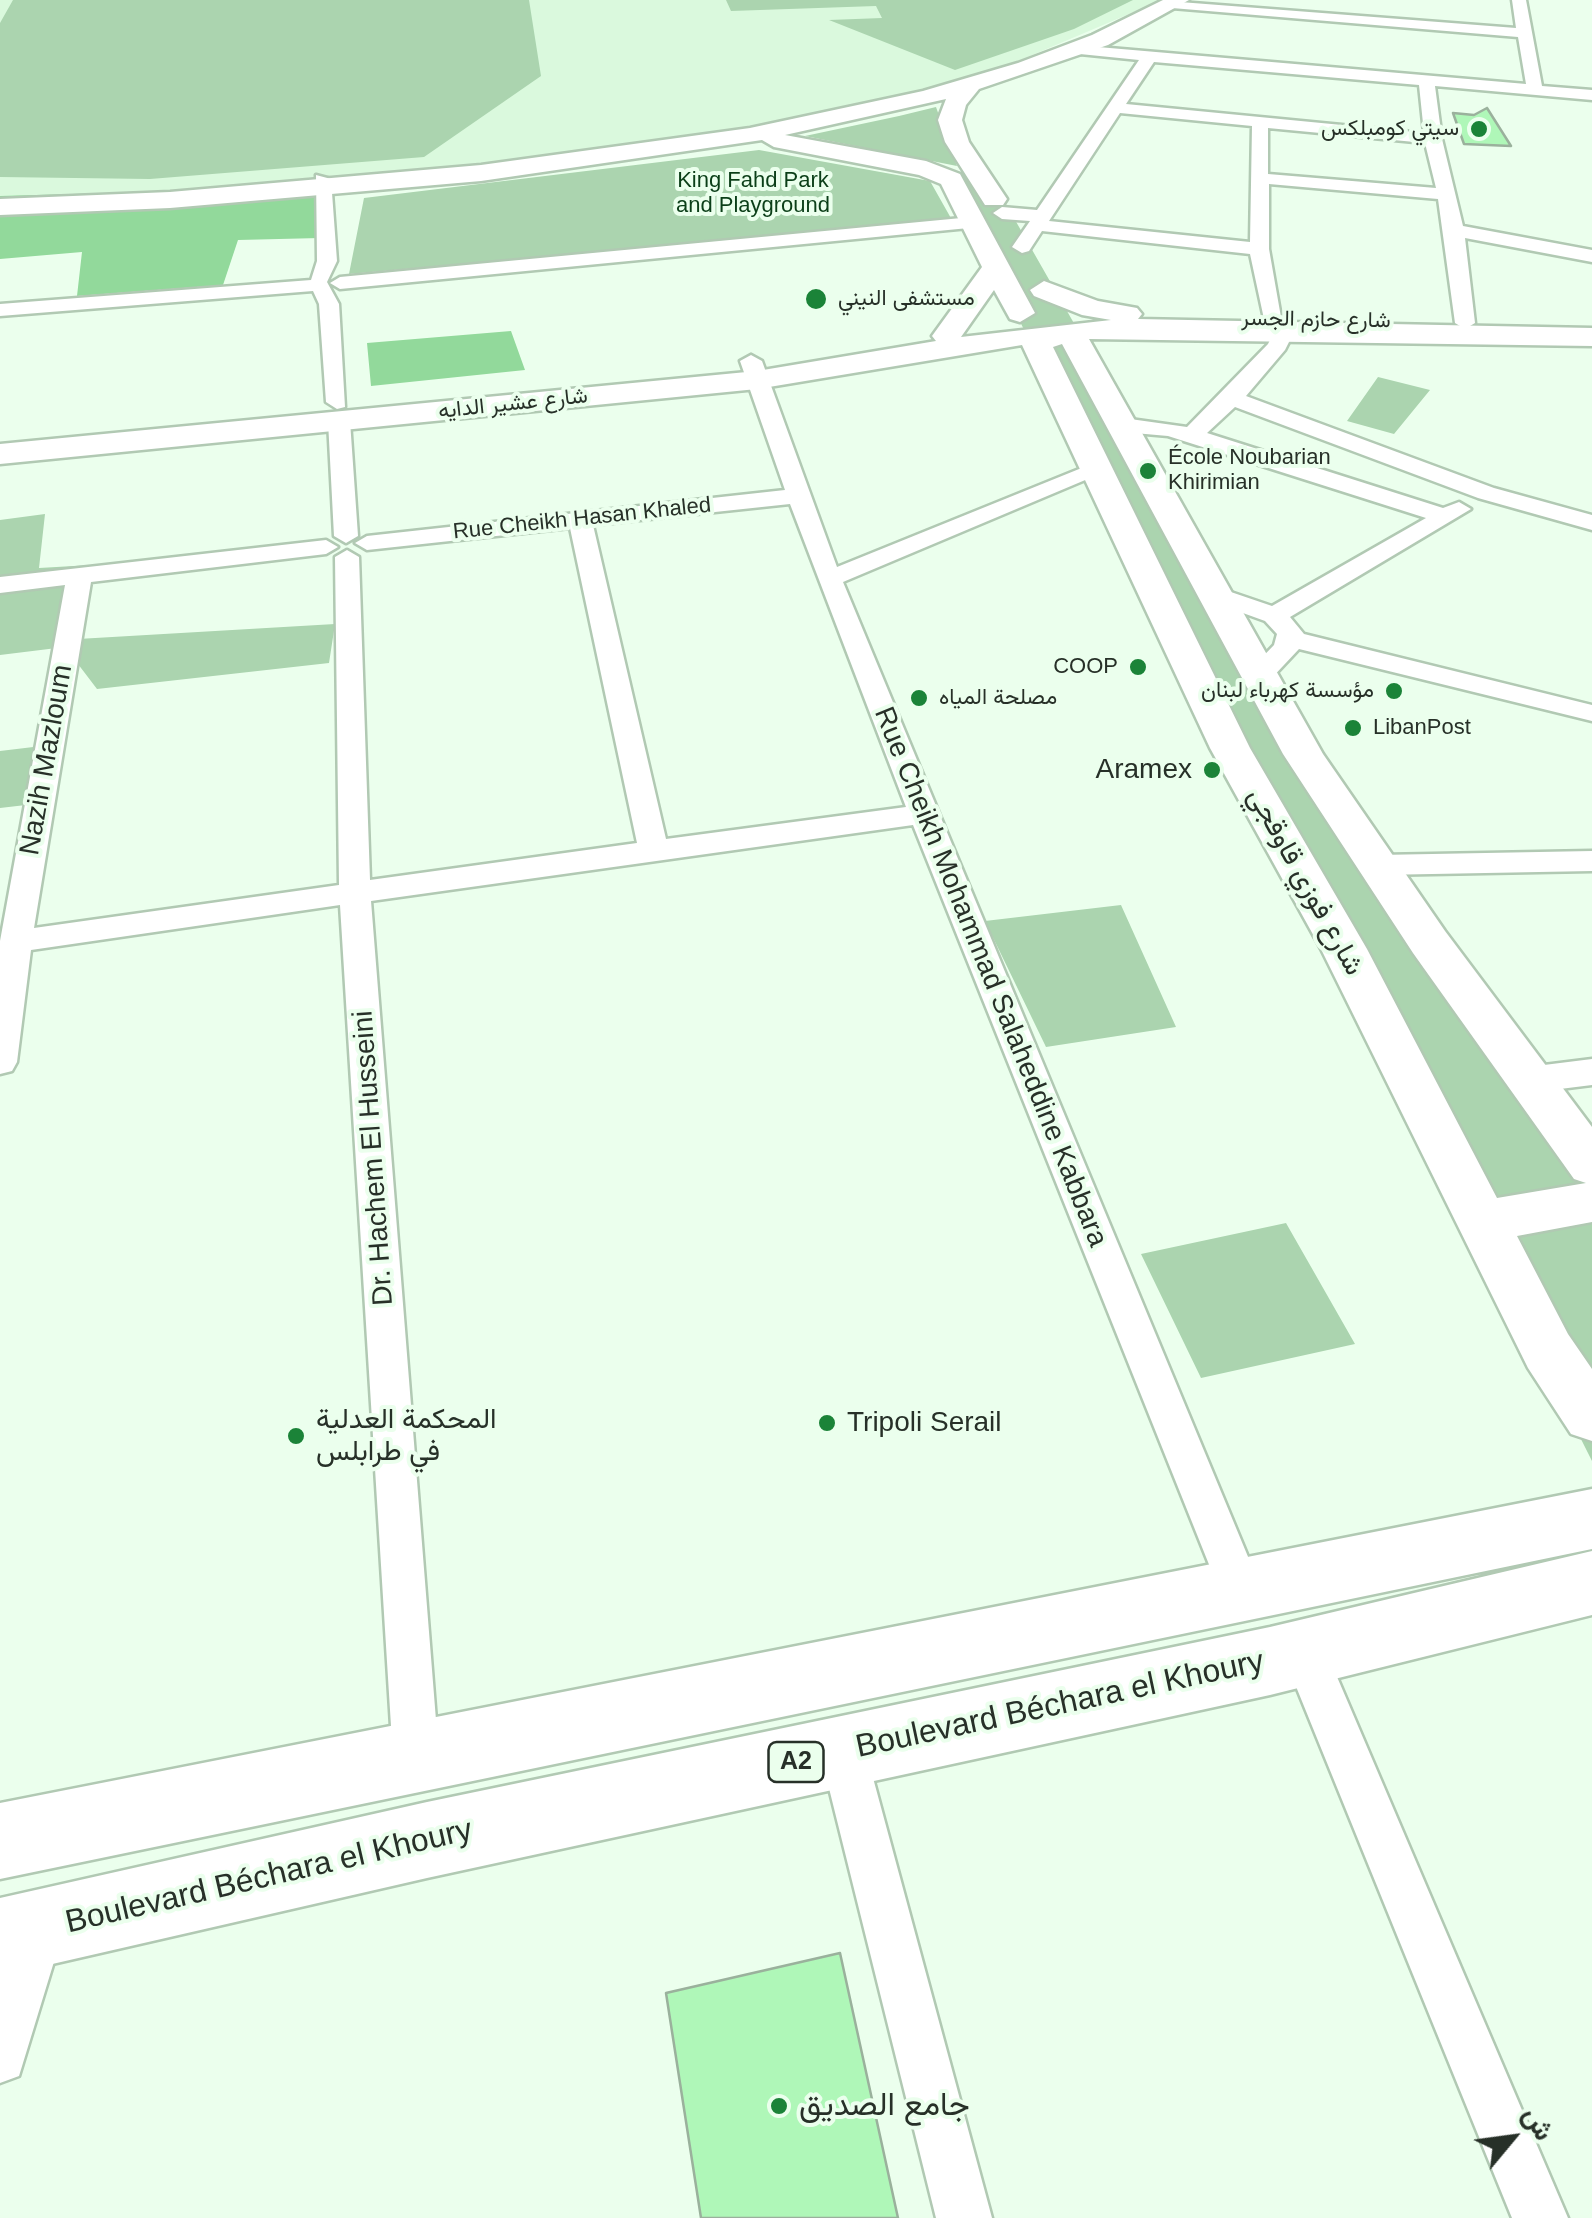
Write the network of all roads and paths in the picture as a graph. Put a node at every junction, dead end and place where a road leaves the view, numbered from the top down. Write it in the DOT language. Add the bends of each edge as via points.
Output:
graph roads {
  1 [pos="1376,0"];
  2 [pos="1519,0"];
  3 [pos="1170,1"];
  4 [pos="1375,21"];
  5 [pos="1524,34"];
  6 [pos="1075,50"];
  7 [pos="1149,57"];
  8 [pos="1427,83"];
  9 [pos="970,85"];
  10 [pos="1535,91"];
  11 [pos="1592,95"];
  12 [pos="1118,108"];
  13 [pos="1260,123"];
  14 [pos="750,135"];
  15 [pos="1432,139"];
  16 [pos="980,177"];
  17 [pos="1257,178"];
  18 [pos="951,179"];
  19 [pos="322,183"];
  20 [pos="1445,194"];
  21 [pos="0,196"];
  22 [pos="0,207"];
  23 [pos="972,223"];
  24 [pos="1033,229"];
  25 [pos="1455,230"];
  26 [pos="1259,249"];
  27 [pos="1592,256"];
  28 [pos="996,268"];
  29 [pos="328,282"];
  30 [pos="0,310"];
  31 [pos="1041,322"];
  32 [pos="1280,323"];
  33 [pos="1464,323"];
  34 [pos="1592,326"];
  35 [pos="946,336"];
  36 [pos="1592,337"];
  37 [pos="754,370"];
  38 [pos="1232,398"];
  39 [pos="338,412"];
  40 [pos="1123,425"];
  41 [pos="0,434"];
  42 [pos="1190,436"];
  43 [pos="0,454"];
  44 [pos="1097,470"];
  45 [pos="1486,492"];
  46 [pos="797,496"];
  47 [pos="1446,516"];
  48 [pos="580,520"];
  49 [pos="1592,523"];
  50 [pos="346,546"];
  51 [pos="79,577"];
  52 [pos="829,579"];
  53 [pos="0,585"];
  54 [pos="1216,595"];
  55 [pos="1274,616"];
  56 [pos="1291,638"];
  57 [pos="1258,676"];
  58 [pos="1592,712"];
  59 [pos="926,814"];
  60 [pos="654,850"];
  61 [pos="1592,862"];
  62 [pos="1379,866"];
  63 [pos="355,892"];
  64 [pos="16,941"];
  65 [pos="1430,942"];
  66 [pos="1344,949"];
  67 [pos="0,1062"];
  68 [pos="1592,1072"];
  69 [pos="1528,1080"];
  70 [pos="1592,1165"];
  71 [pos="1592,1202"];
  72 [pos="1484,1221"];
  73 [pos="1592,1416"];
  74 [pos="1592,1519"];
  75 [pos="1592,1583"];
  76 [pos="1239,1588"];
  77 [pos="1304,1652"];
  78 [pos="844,1752"];
  79 [pos="416,1758"];
  80 [pos="0,1840"];
  81 [pos="20,1933"];
  82 [pos="0,2057"];
  83 [pos="964,2218"];
  84 [pos="1540,2218"];
  1 -- 4 [label="street"];
  2 -- 5 [label="street"];
  3 -- 4 [label="street"];
  3 -- 6 [label="street"];
  3 -- 19 [label="street" via="1006,64 788,116 589,150"];
  4 -- 5 [label="street"];
  5 -- 10 [label="street"];
  6 -- 7 [label="street"];
  6 -- 9 [label="street"];
  7 -- 8 [label="street"];
  7 -- 12 [label="street"];
  8 -- 10 [label="street"];
  8 -- 15 [label="street"];
  9 -- 14 [label="street"];
  9 -- 16 [label="street, شارع فوزي قاوقجي" via="950,120"];
  10 -- 11 [label="street"];
  12 -- 13 [label="street"];
  12 -- 24 [label="street"];
  13 -- 15 [label="street"];
  13 -- 17 [label="street"];
  14 -- 18 [label="street"];
  14 -- 19 [label="street" via="548,166"];
  15 -- 20 [label="street"];
  16 -- 18 [label="street"];
  16 -- 24 [label="street, شارع فوزي قاوقجي" via="1002,212"];
  17 -- 20 [label="street"];
  17 -- 26 [label="street"];
  18 -- 23 [label="street, شارع فوزي قاوقجي"];
  19 -- 21 [label="street"];
  19 -- 22 [label="street"];
  19 -- 29 [label="street, Dr. Hachem El Husseini"];
  20 -- 25 [label="street"];
  23 -- 28 [label="street, شارع فوزي قاوقجي"];
  23 -- 29 [label="street"];
  24 -- 26 [label="street"];
  24 -- 31 [label="street, شارع فوزي قاوقجي"];
  25 -- 27 [label="street"];
  25 -- 33 [label="street"];
  26 -- 32 [label="street"];
  28 -- 31 [label="street, شارع فوزي قاوقجي"];
  28 -- 35 [label="street"];
  29 -- 30 [label="street"];
  29 -- 39 [label="street, Dr. Hachem El Husseini"];
  31 -- 32 [label="street, شارع حازم الجسر"];
  31 -- 32 [label="street, شارع حازم الجسر" via="1092,309"];
  31 -- 35 [label="street, شارع عشير الدايه"];
  31 -- 37 [label="street, شارع عشير الدايه"];
  31 -- 40 [label="street, شارع فوزي قاوقجي"];
  31 -- 44 [label="street, شارع فوزي قاوقجي"];
  32 -- 33 [label="street, شارع حازم الجسر"];
  32 -- 36 [label="street, شارع حازم الجسر"];
  32 -- 38 [label="street" via="1278,346"];
  33 -- 34 [label="street, شارع حازم الجسر"];
  35 -- 37 [label="street, شارع عشير الدايه"];
  37 -- 39 [label="street, شارع عشير الدايه"];
  37 -- 46 [label="street, Rue Cheikh Mohammad Salaheddine Kabbara"];
  38 -- 42 [label="street"];
  38 -- 45 [label="street"];
  39 -- 41 [label="street, شارع عشير الدايه"];
  39 -- 43 [label="street, شارع عشير الدايه"];
  39 -- 50 [label="street, Dr. Hachem El Husseini"];
  40 -- 42 [label="street"];
  40 -- 54 [label="street, شارع فوزي قاوقجي"];
  42 -- 47 [label="street"];
  44 -- 52 [label="street"];
  44 -- 66 [label="street, شارع فوزي قاوقجي" via="1230,748"];
  45 -- 47 [label="street"];
  45 -- 49 [label="street"];
  46 -- 48 [label="street, Rue Cheikh Hasan Khaled"];
  46 -- 52 [label="street, Rue Cheikh Mohammad Salaheddine Kabbara"];
  47 -- 55 [label="street"];
  48 -- 50 [label="street, Rue Cheikh Hasan Khaled"];
  48 -- 60 [label="street"];
  50 -- 51 [label="street, Rue Cheikh Hasan Khaled"];
  50 -- 63 [label="street, Dr. Hachem El Husseini"];
  51 -- 53 [label="street, Rue Cheikh Hasan Khaled"];
  51 -- 64 [label="street, Nazih Mazloum"];
  52 -- 59 [label="street, Rue Cheikh Mohammad Salaheddine Kabbara"];
  54 -- 55 [label="street"];
  54 -- 57 [label="street, شارع فوزي قاوقجي"];
  55 -- 56 [label="street"];
  56 -- 57 [label="street"];
  56 -- 58 [label="street"];
  57 -- 62 [label="street, شارع فوزي قاوقجي"];
  59 -- 60 [label="street"];
  59 -- 76 [label="street, Rue Cheikh Mohammad Salaheddine Kabbara"];
  60 -- 63 [label="street"];
  61 -- 62 [label="street"];
  62 -- 65 [label="street, شارع فوزي قاوقجي"];
  63 -- 64 [label="street"];
  63 -- 79 [label="street, Dr. Hachem El Husseini"];
  64 -- 67 [label="street, Nazih Mazloum"];
  65 -- 66 [label="street" via="1416,961 1393,970"];
  65 -- 69 [label="street, شارع فوزي قاوقجي"];
  66 -- 72 [label="street, شارع فوزي قاوقجي"];
  68 -- 69 [label="street"];
  69 -- 70 [label="street, شارع فوزي قاوقجي"];
  71 -- 72 [label="street"];
  72 -- 73 [label="street, شارع فوزي قاوقجي" via="1548,1350"];
  74 -- 76 [label="highway"];
  75 -- 77 [label="highway, Boulevard Béchara el Khoury / A2"];
  76 -- 79 [label="highway"];
  77 -- 78 [label="highway, Boulevard Béchara el Khoury / A2"];
  77 -- 84 [label="street"];
  78 -- 81 [label="highway, Boulevard Béchara el Khoury / A2"];
  78 -- 83 [label="street"];
  79 -- 80 [label="highway"];
  81 -- 82 [label="street"];
}
